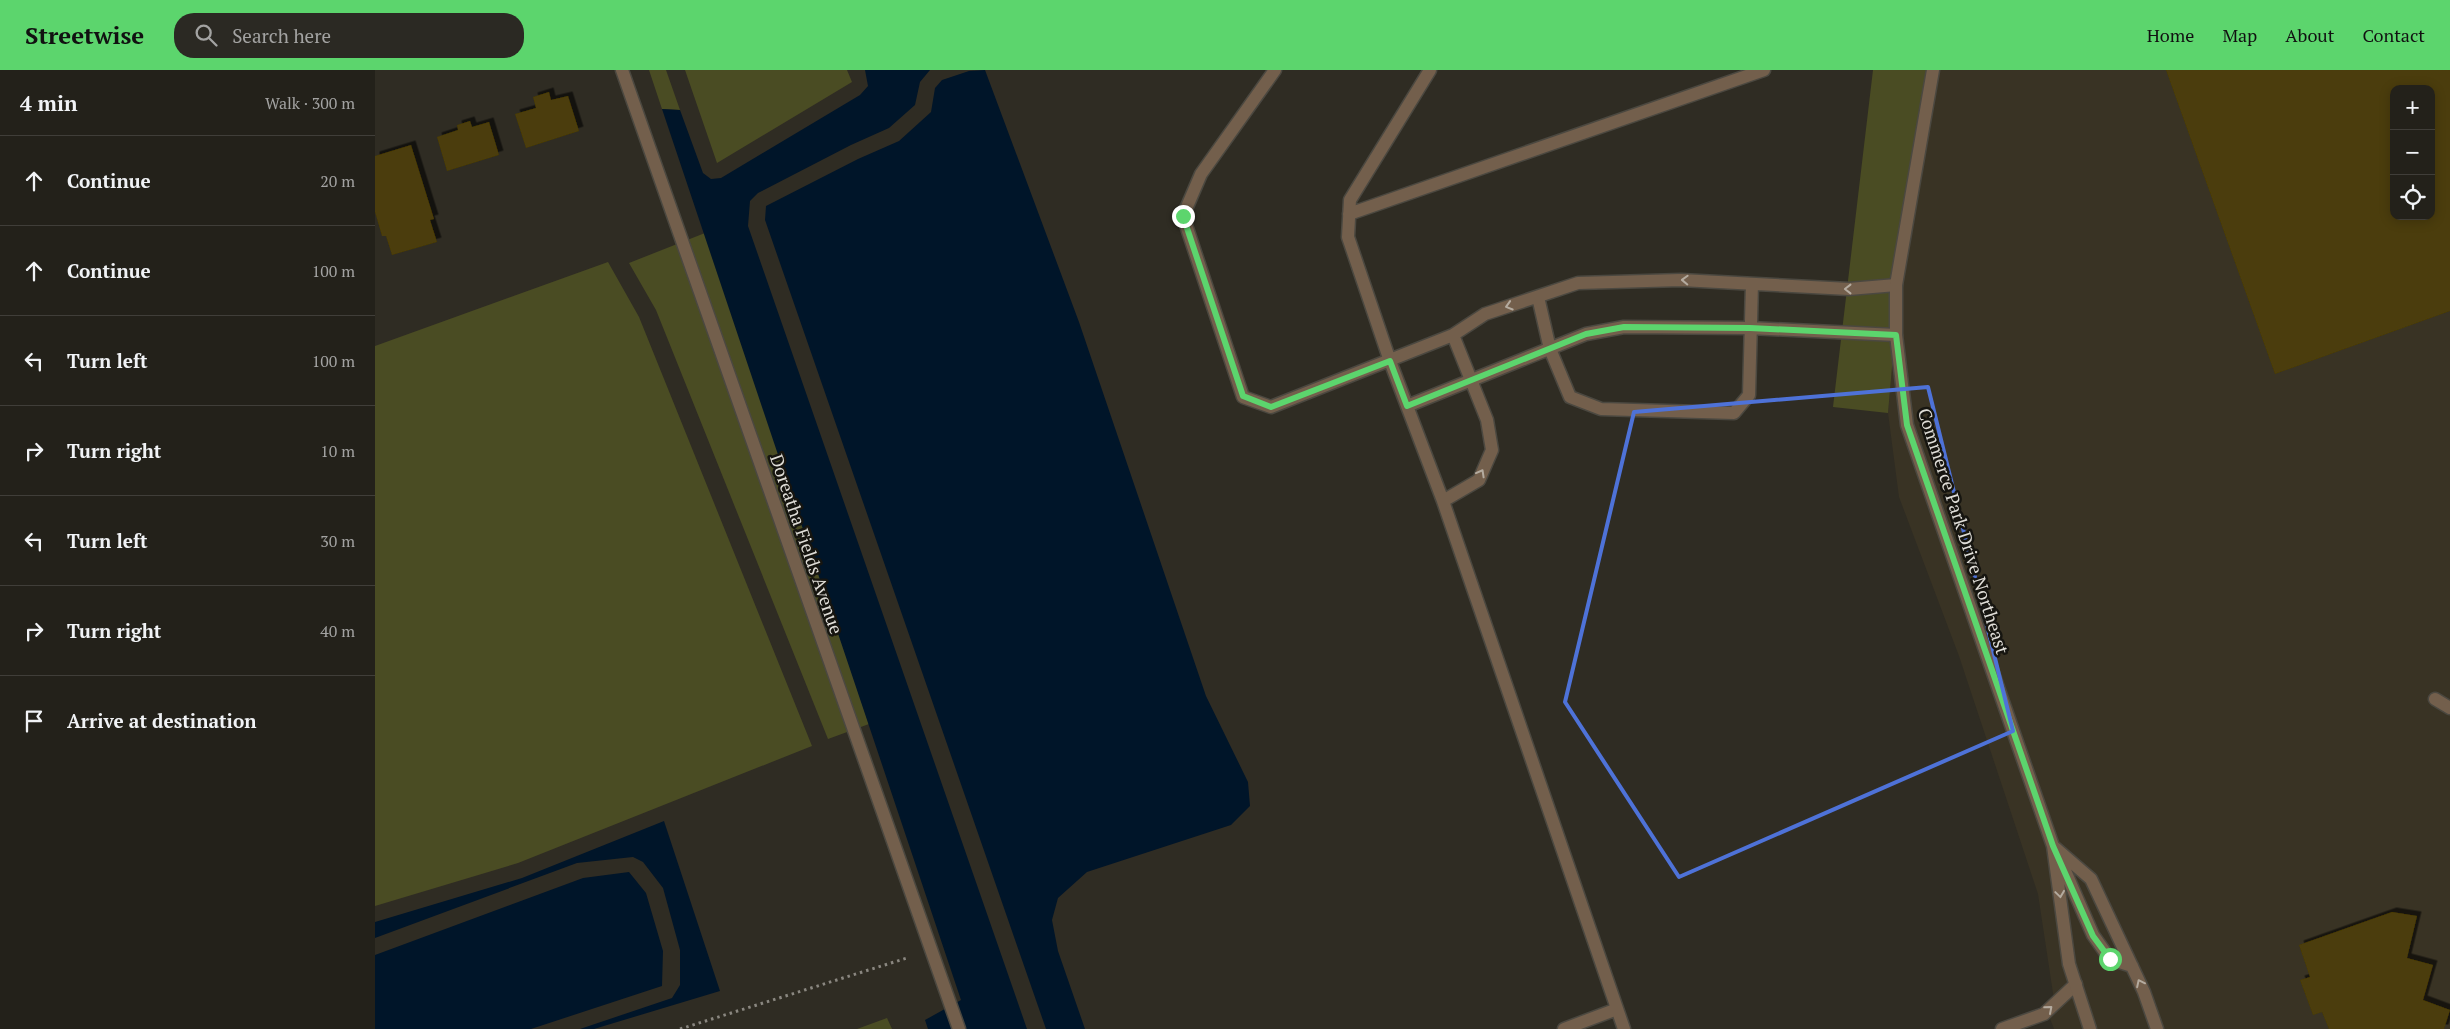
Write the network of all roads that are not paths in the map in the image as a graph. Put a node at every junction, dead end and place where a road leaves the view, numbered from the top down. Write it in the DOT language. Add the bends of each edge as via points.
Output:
graph roads {
  1 [pos="622,70"];
  2 [pos="1275,70"];
  3 [pos="1430,70"];
  4 [pos="1763,70"];
  5 [pos="1933,70"];
  6 [pos="1349,214"];
  7 [pos="1752,284"];
  8 [pos="1896,285"];
  9 [pos="1538,297"];
  10 [pos="1750,328"];
  11 [pos="1453,335"];
  12 [pos="1896,335"];
  13 [pos="1550,349"];
  14 [pos="1390,361"];
  15 [pos="1471,381"];
  16 [pos="1407,406"];
  17 [pos="1443,501"];
  18 [pos="2435,699"];
  19 [pos="2450,708"];
  20 [pos="2053,846"];
  21 [pos="2131,966"];
  22 [pos="2076,984"];
  23 [pos="1617,1010"];
  24 [pos="959,1029"];
  25 [pos="1564,1029"];
  26 [pos="1624,1029"];
  27 [pos="2002,1029"];
  28 [pos="2090,1029"];
  29 [pos="2157,1029"];
  1 -- 24 [label="street, Doreatha Fields Avenue"];
  2 -- 14 [label="street" via="1201,174 1183,216 1243,396 1271,407"];
  3 -- 6 [label="street" via="1350,200"];
  4 -- 6 [label="street"];
  5 -- 8 [label="street, Commerce Park Drive Northeast"];
  6 -- 14 [label="street" via="1348,237"];
  8 -- 7 [label="street, one-way" via="1849,289"];
  7 -- 9 [label="street, one-way" via="1681,280 1578,283"];
  7 -- 10 [label="street"];
  8 -- 12 [label="street, Commerce Park Drive Northeast"];
  9 -- 11 [label="street, one-way" via="1485,314"];
  9 -- 13 [label="street"];
  10 -- 12 [label="street"];
  10 -- 13 [label="street" via="1624,327 1586,334"];
  10 -- 13 [label="street" via="1749,394 1735,413 1601,409 1570,397"];
  11 -- 14 [label="street"];
  11 -- 15 [label="street"];
  12 -- 20 [label="street, Commerce Park Drive Northeast" via="1907,425"];
  13 -- 15 [label="street"];
  14 -- 16 [label="street"];
  15 -- 16 [label="street"];
  17 -- 15 [label="street, one-way" via="1479,480 1492,450 1487,420"];
  16 -- 17 [label="street"];
  17 -- 23 [label="street"];
  18 -- 19 [label="street"];
  20 -- 21 [label="street, Commerce Park Drive Northeast" via="2091,879"];
  20 -- 21 [label="street" via="2093,936 2110,959"];
  20 -- 22 [label="street, Commerce Park Drive Northeast, one-way" via="2069,964"];
  29 -- 21 [label="street, Commerce Park Drive Northeast, one-way"];
  27 -- 22 [label="street, one-way" via="2044,1014"];
  22 -- 28 [label="street, Commerce Park Drive Northeast"];
  23 -- 25 [label="street"];
  23 -- 26 [label="street"];
}
